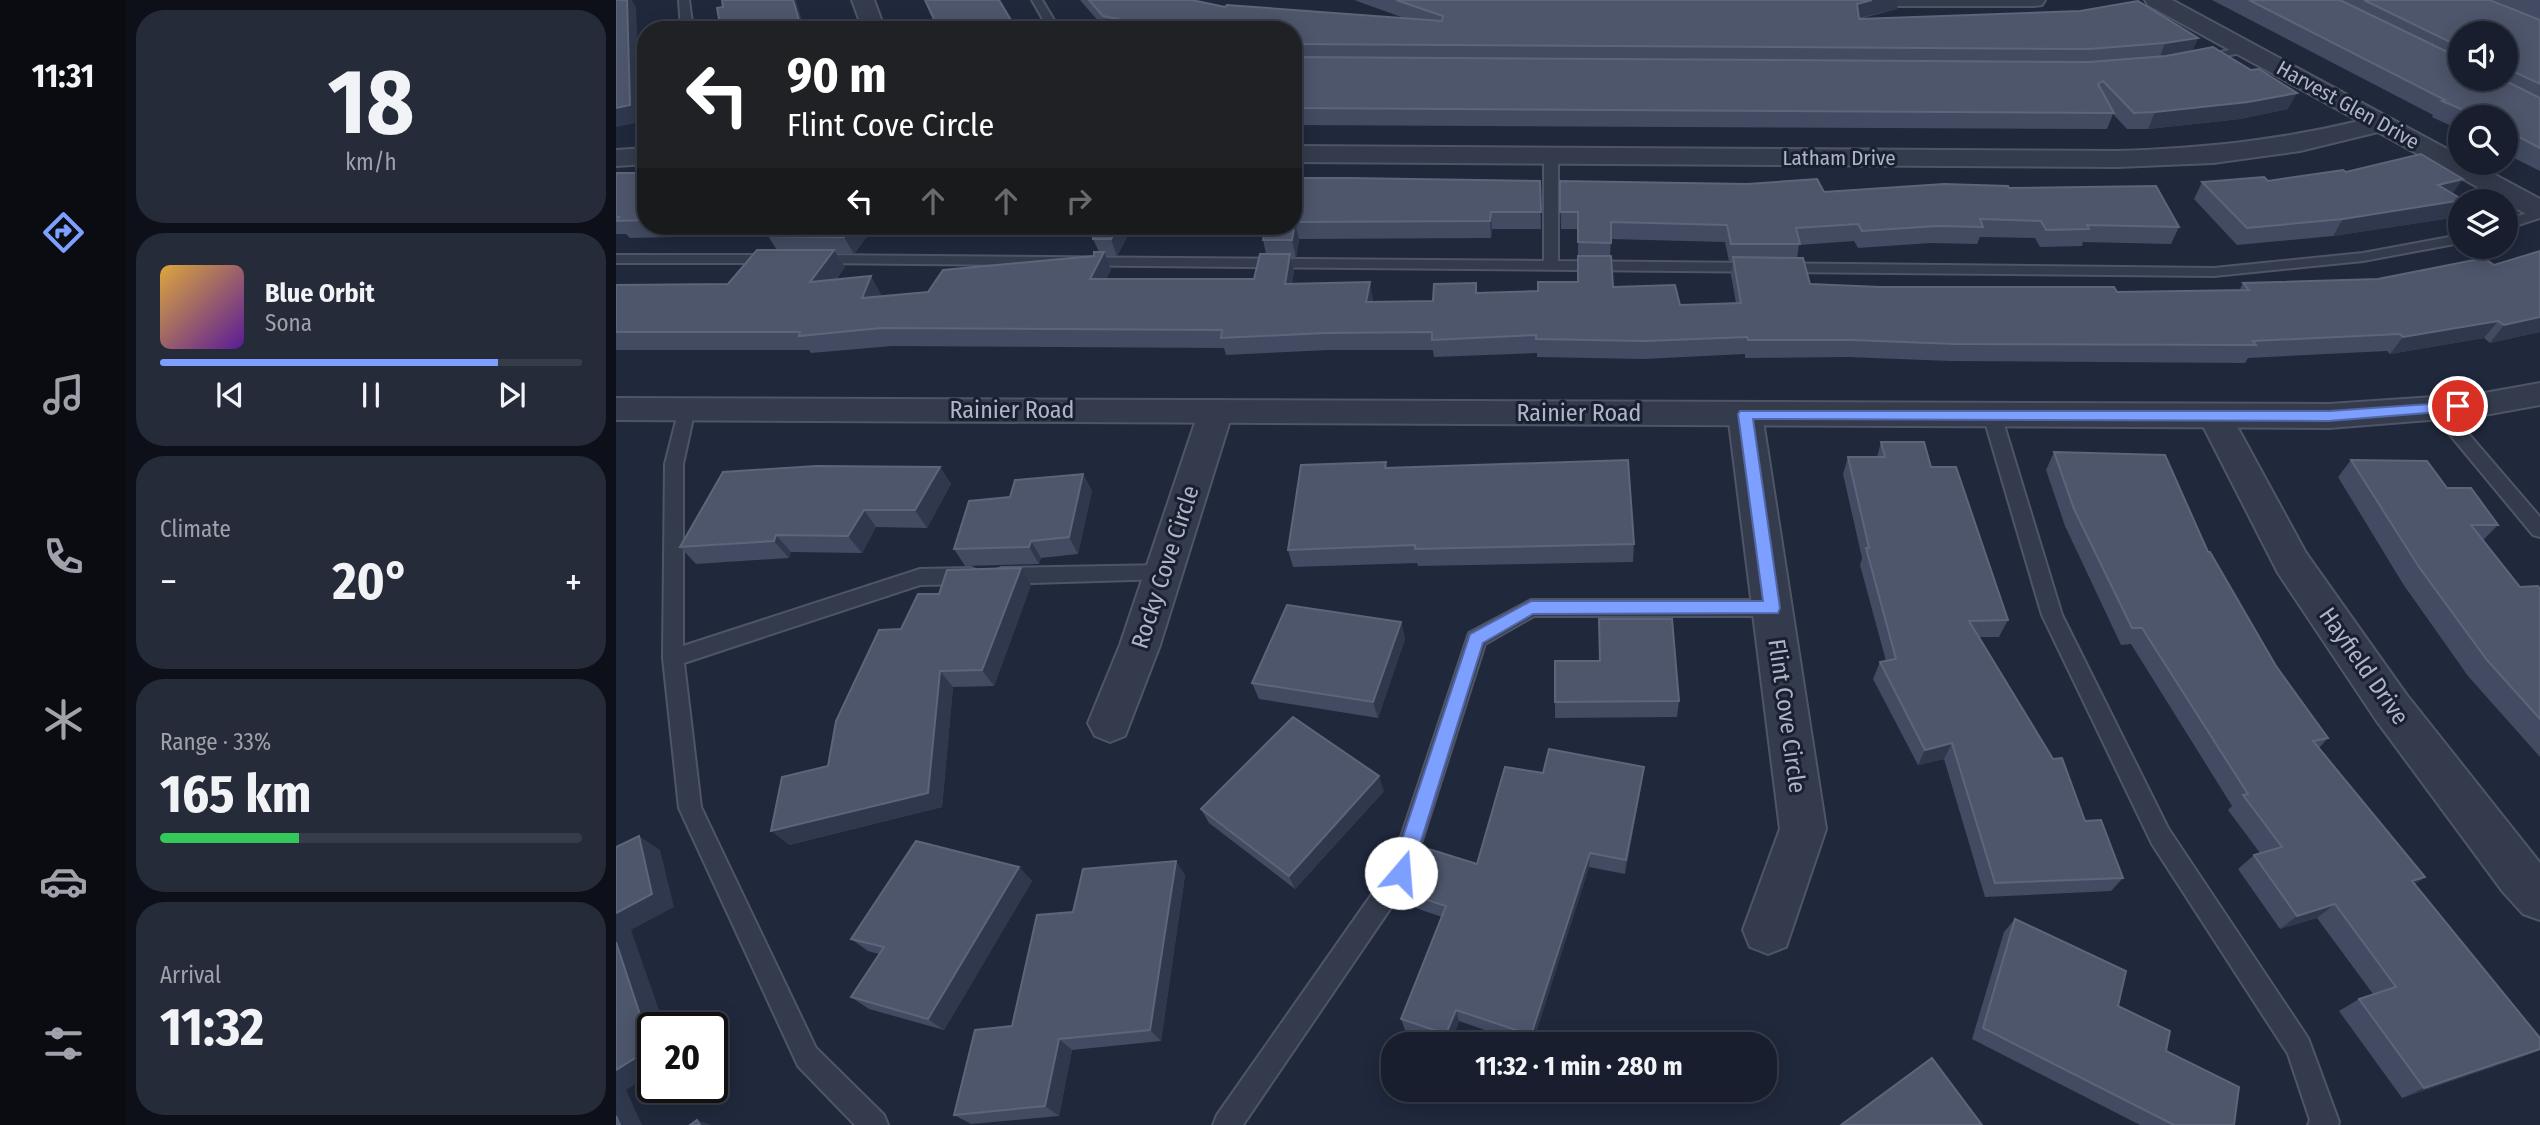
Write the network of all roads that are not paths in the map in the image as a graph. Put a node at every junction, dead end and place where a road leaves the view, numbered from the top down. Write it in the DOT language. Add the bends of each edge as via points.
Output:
graph roads {
  1 [pos="684,0"];
  2 [pos="863,0"];
  3 [pos="1037,0"];
  4 [pos="1898,0"];
  5 [pos="2001,0"];
  6 [pos="2034,0"];
  7 [pos="2156,0"];
  8 [pos="686,21"];
  9 [pos="871,21"];
  10 [pos="1050,21"];
  11 [pos="2247,49"];
  12 [pos="2184,61"];
  13 [pos="2382,123"];
  14 [pos="1302,154"];
  15 [pos="1550,156"];
  16 [pos="637,157"];
  17 [pos="616,158"];
  18 [pos="2540,212"];
  19 [pos="2518,220"];
  20 [pos="2448,241"];
  21 [pos="616,259"];
  22 [pos="1550,265"];
  23 [pos="2540,394"];
  24 [pos="2437,408"];
  25 [pos="616,409"];
  26 [pos="687,409"];
  27 [pos="1216,411"];
  28 [pos="1745,414"];
  29 [pos="1992,415"];
  30 [pos="2215,416"];
  31 [pos="2540,530"];
  32 [pos="1164,572"];
  33 [pos="1772,608"];
  34 [pos="673,658"];
  35 [pos="1110,723"];
  36 [pos="2540,898"];
  37 [pos="1768,930"];
  38 [pos="874,1125"];
  39 [pos="1227,1125"];
  40 [pos="2322,1125"];
  1 -- 8 [label="lane"];
  2 -- 9 [label="street"];
  3 -- 10 [label="lane"];
  4 -- 5 [label="street"];
  5 -- 6 [label="street"];
  7 -- 11 [label="street, Harvest Glen Drive"];
  11 -- 12 [label="lane"];
  11 -- 13 [label="street, Harvest Glen Drive"];
  13 -- 15 [label="street, Latham Drive" via="2213,155 2117,159"];
  13 -- 18 [label="street, Harvest Glen Drive"];
  14 -- 15 [label="street, Latham Drive"];
  15 -- 22 [label="lane"];
  16 -- 17 [label="street"];
  18 -- 19 [label="lane"];
  20 -- 22 [label="lane" via="2363,257 2214,272"];
  21 -- 22 [label="lane"];
  23 -- 24 [label="street, Rainier Road"];
  24 -- 30 [label="street, Rainier Road" via="2329,416"];
  24 -- 31 [label="lane"];
  25 -- 26 [label="street, Rainier Road"];
  26 -- 27 [label="street, Rainier Road"];
  26 -- 34 [label="lane" via="674,464"];
  27 -- 28 [label="street, Rainier Road"];
  27 -- 32 [label="street, Rocky Cove Circle"];
  28 -- 29 [label="street, Rainier Road"];
  28 -- 33 [label="street, Flint Cove Circle"];
  29 -- 30 [label="street, Rainier Road"];
  29 -- 40 [label="lane" via="2052,615 2160,836 2299,1047 2325,1122"];
  30 -- 36 [label="street, Hayfield Drive" via="2292,563 2391,707"];
  32 -- 34 [label="lane" via="920,578"];
  32 -- 35 [label="street, Rocky Cove Circle"];
  33 -- 37 [label="street, Flint Cove Circle" via="1802,829"];
  33 -- 39 [label="lane" via="1531,608 1476,639 1401,873"];
  34 -- 38 [label="lane" via="690,808 807,1057"];
}
